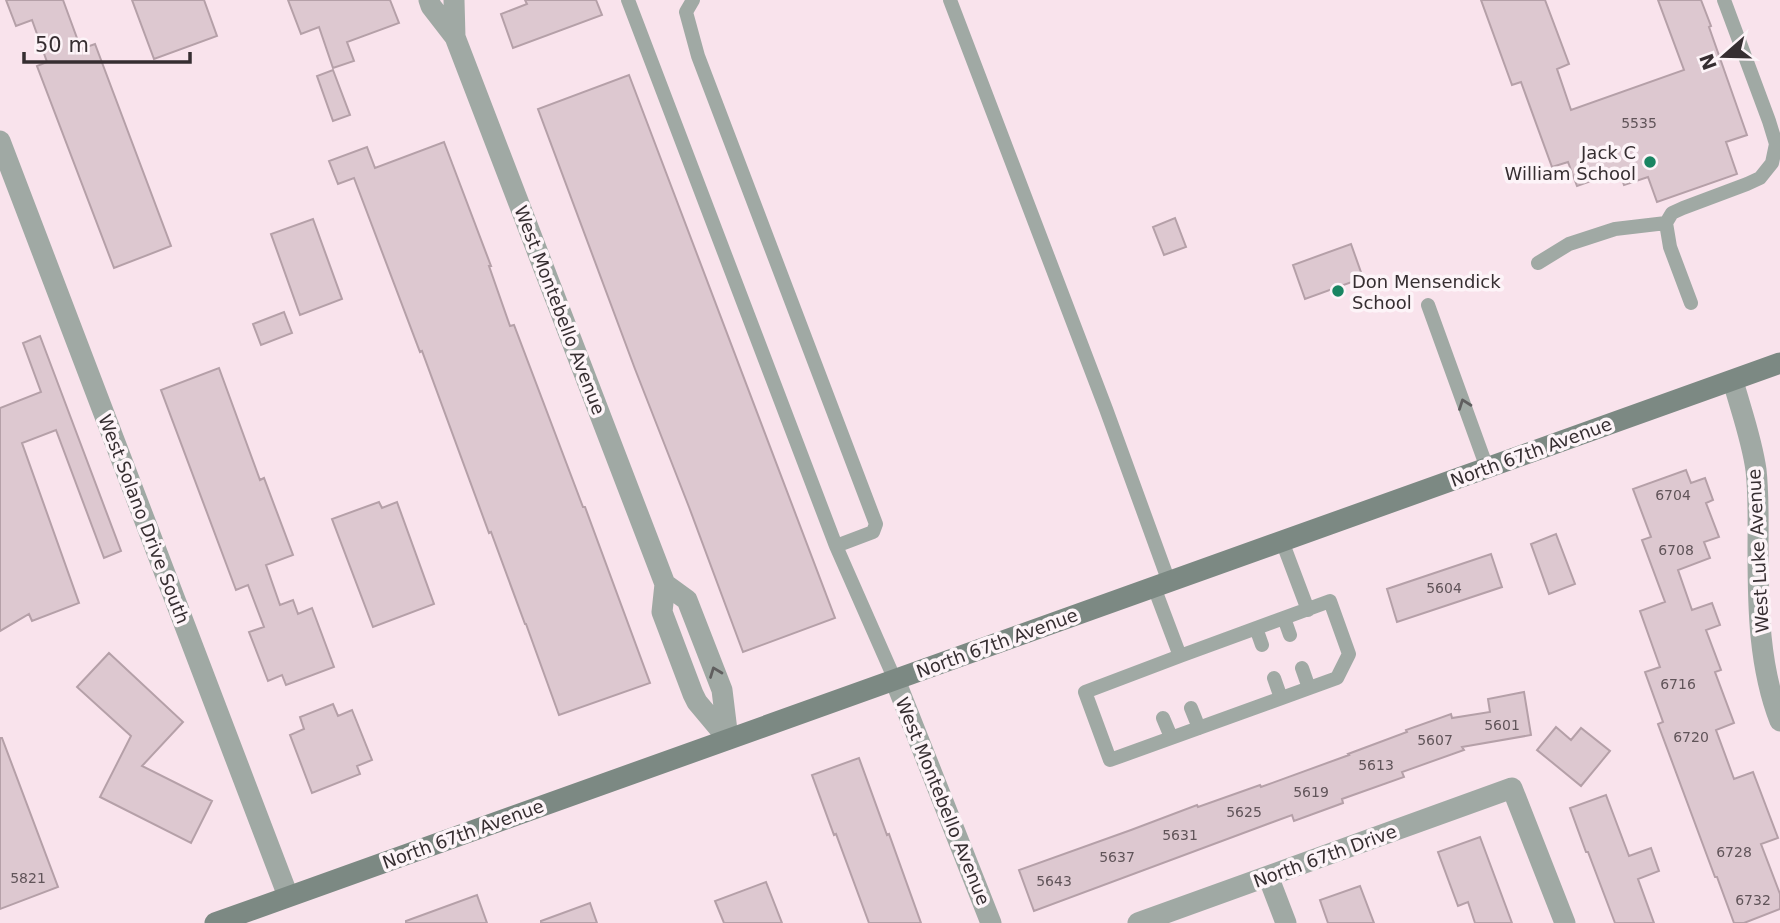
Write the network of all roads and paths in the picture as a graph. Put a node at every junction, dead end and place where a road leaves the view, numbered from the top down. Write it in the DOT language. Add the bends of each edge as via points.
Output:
graph roads {
  1 [pos="429,0"];
  2 [pos="454,0"];
  3 [pos="628,0"];
  4 [pos="693,0"];
  5 [pos="950,0"];
  6 [pos="1724,0"];
  7 [pos="455,37"];
  8 [pos="0,141"];
  9 [pos="1665,223"];
  10 [pos="1538,263"];
  11 [pos="1691,303"];
  12 [pos="1428,305"];
  13 [pos="1780,363"];
  14 [pos="1733,381"];
  15 [pos="1487,468"];
  16 [pos="1282,541"];
  17 [pos="835,546"];
  18 [pos="1161,585"];
  19 [pos="1308,610"];
  20 [pos="1284,618"];
  21 [pos="1256,628"];
  22 [pos="1290,635"];
  23 [pos="1262,645"];
  24 [pos="1177,658"];
  25 [pos="1302,668"];
  26 [pos="1145,669"];
  27 [pos="1179,674"];
  28 [pos="1274,678"];
  29 [pos="895,680"];
  30 [pos="1151,685"];
  31 [pos="1309,688"];
  32 [pos="1282,698"];
  33 [pos="1192,708"];
  34 [pos="1163,718"];
  35 [pos="1780,721"];
  36 [pos="1199,728"];
  37 [pos="1171,737"];
  38 [pos="728,739"];
  39 [pos="1268,876"];
  40 [pos="288,896"];
  41 [pos="215,923"];
  42 [pos="991,923"];
  43 [pos="1138,923"];
  44 [pos="1286,923"];
  45 [pos="1565,923"];
  1 -- 7 [label="street, West Montebello Avenue"];
  2 -- 7 [label="street, West Montebello Avenue"];
  3 -- 17 [label="lane"];
  4 -- 17 [label="lane" via="686,12 698,57 876,524 873,533"];
  5 -- 18 [label="lane" via="1106,409"];
  6 -- 9 [label="lane" via="1776,144 1772,163 1760,178 1672,213"];
  7 -- 38 [label="street, West Montebello Avenue" via="665,584 662,612 697,702"];
  8 -- 40 [label="street, West Solano Drive South"];
  9 -- 10 [label="lane" via="1615,229 1569,244"];
  9 -- 11 [label="lane"];
  15 -- 12 [label="lane, one-way"];
  13 -- 14 [label="main road, North 67th Avenue"];
  14 -- 15 [label="main road, North 67th Avenue"];
  14 -- 35 [label="street, West Luke Avenue" via="1756,469 1761,634"];
  15 -- 16 [label="main road, North 67th Avenue"];
  16 -- 18 [label="main road, North 67th Avenue"];
  16 -- 19 [label="lane"];
  17 -- 29 [label="lane"];
  18 -- 24 [label="lane"];
  18 -- 29 [label="main road, North 67th Avenue"];
  19 -- 20 [label="lane"];
  19 -- 31 [label="lane" via="1330,601 1349,654 1337,678"];
  20 -- 21 [label="lane"];
  20 -- 22 [label="lane"];
  21 -- 23 [label="lane"];
  21 -- 24 [label="lane"];
  24 -- 26 [label="lane"];
  24 -- 27 [label="lane"];
  25 -- 31 [label="lane"];
  26 -- 30 [label="lane"];
  26 -- 37 [label="lane" via="1085,692 1110,760"];
  28 -- 32 [label="lane"];
  29 -- 38 [label="main road, North 67th Avenue"];
  29 -- 42 [label="street, West Montebello Avenue"];
  31 -- 32 [label="lane"];
  32 -- 36 [label="lane"];
  33 -- 36 [label="lane"];
  34 -- 37 [label="lane"];
  36 -- 37 [label="lane"];
  38 -- 40 [label="main road, North 67th Avenue"];
  39 -- 43 [label="street, North 67th Drive"];
  39 -- 44 [label="street"];
  39 -- 45 [label="street, North 67th Drive" via="1512,788"];
  40 -- 41 [label="main road, North 67th Avenue"];
}
